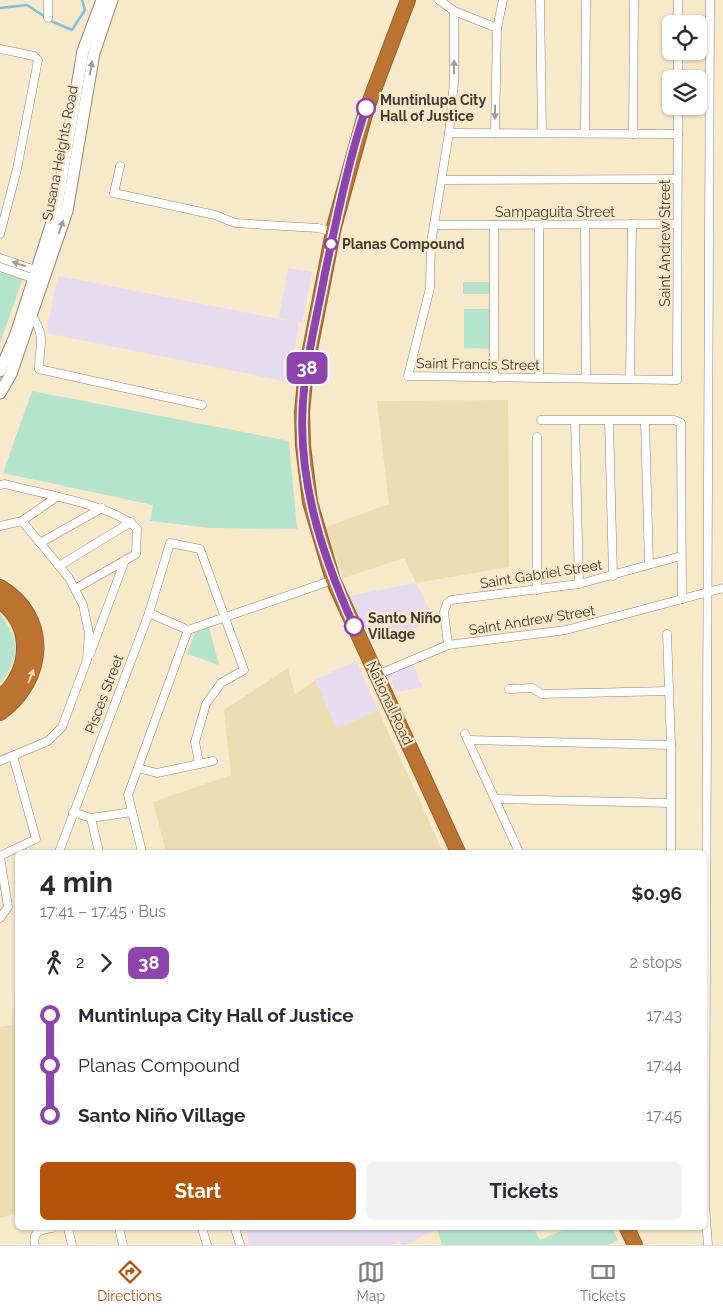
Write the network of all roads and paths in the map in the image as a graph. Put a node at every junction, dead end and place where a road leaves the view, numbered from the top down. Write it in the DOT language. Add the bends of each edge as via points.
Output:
graph roads {
  1 [pos="48,0"];
  2 [pos="102,0"];
  3 [pos="112,0"];
  4 [pos="408,0"];
  5 [pos="439,0"];
  6 [pos="503,0"];
  7 [pos="540,0"];
  8 [pos="586,0"];
  9 [pos="634,0"];
  10 [pos="678,0"];
  11 [pos="710,0"];
  12 [pos="454,11"];
  13 [pos="678,15"];
  14 [pos="48,18"];
  15 [pos="497,28"];
  16 [pos="0,49"];
  17 [pos="678,115"];
  18 [pos="449,133"];
  19 [pos="495,133"];
  20 [pos="542,133"];
  21 [pos="585,133"];
  22 [pos="633,134"];
  23 [pos="678,134"];
  24 [pos="120,166"];
  25 [pos="677,178"];
  26 [pos="442,180"];
  27 [pos="584,224"];
  28 [pos="632,224"];
  29 [pos="677,224"];
  30 [pos="434,225"];
  31 [pos="494,225"];
  32 [pos="539,225"];
  33 [pos="334,232"];
  34 [pos="0,234"];
  35 [pos="0,258"];
  36 [pos="0,267"];
  37 [pos="39,276"];
  38 [pos="32,314"];
  39 [pos="0,371"];
  40 [pos="538,377"];
  41 [pos="494,378"];
  42 [pos="586,378"];
  43 [pos="630,378"];
  44 [pos="677,380"];
  45 [pos="0,393"];
  46 [pos="202,406"];
  47 [pos="541,420"];
  48 [pos="575,421"];
  49 [pos="609,421"];
  50 [pos="645,422"];
  51 [pos="537,437"];
  52 [pos="0,485"];
  53 [pos="55,498"];
  54 [pos="102,508"];
  55 [pos="22,521"];
  56 [pos="131,522"];
  57 [pos="0,526"];
  58 [pos="40,543"];
  59 [pos="681,556"];
  60 [pos="126,560"];
  61 [pos="649,564"];
  62 [pos="59,566"];
  63 [pos="613,576"];
  64 [pos="333,580"];
  65 [pos="579,584"];
  66 [pos="0,587"];
  67 [pos="723,588"];
  68 [pos="76,589"];
  69 [pos="537,590"];
  70 [pos="707,592"];
  71 [pos="682,599"];
  72 [pos="0,601"];
  73 [pos="149,613"];
  74 [pos="226,618"];
  75 [pos="188,630"];
  76 [pos="667,634"];
  77 [pos="448,645"];
  78 [pos="87,660"];
  79 [pos="376,675"];
  80 [pos="509,689"];
  81 [pos="668,691"];
  82 [pos="0,698"];
  83 [pos="0,713"];
  84 [pos="671,744"];
  85 [pos="13,756"];
  86 [pos="0,761"];
  87 [pos="214,761"];
  88 [pos="199,763"];
  89 [pos="138,768"];
  90 [pos="495,799"];
  91 [pos="670,803"];
  92 [pos="73,812"];
  93 [pos="132,812"];
  94 [pos="91,818"];
  95 [pos="60,850"];
  96 [pos="99,850"];
  97 [pos="142,850"];
  98 [pos="457,850"];
  99 [pos="518,850"];
  100 [pos="671,850"];
  101 [pos="706,850"];
  102 [pos="0,857"];
  103 [pos="0,918"];
  104 [pos="46,1230"];
  105 [pos="68,1230"];
  106 [pos="119,1230"];
  107 [pos="203,1230"];
  108 [pos="236,1230"];
  109 [pos="628,1230"];
  110 [pos="707,1230"];
  111 [pos="35,1245"];
  112 [pos="72,1245"];
  113 [pos="123,1245"];
  114 [pos="207,1245"];
  115 [pos="240,1245"];
  116 [pos="635,1245"];
  117 [pos="708,1245"];
  1 -- 14 [label="street"];
  2 -- 37 [label="main road, Susana Heights Road" via="83,52 56,210"];
  37 -- 3 [label="main road, Susana Heights Road, one-way" via="67,212 94,53"];
  4 -- 33 [label="highway, National Road" via="361,124"];
  5 -- 12 [label="street"];
  6 -- 15 [label="street"];
  7 -- 20 [label="street"];
  8 -- 21 [label="street"];
  9 -- 22 [label="street"];
  10 -- 13 [label="street"];
  11 -- 70 [label="street"];
  12 -- 15 [label="street"];
  18 -- 12 [label="street, Saint Francis Street, one-way" via="454,82"];
  15 -- 19 [label="street, one-way"];
  16 -- 34 [label="street" via="34,56 38,60 17,169"];
  17 -- 23 [label="street, Saint Andrew Street"];
  18 -- 19 [label="street"];
  18 -- 26 [label="street, Saint Francis Street"];
  19 -- 20 [label="street"];
  20 -- 21 [label="street"];
  21 -- 22 [label="street"];
  22 -- 23 [label="street"];
  23 -- 25 [label="street, Saint Andrew Street"];
  24 -- 33 [label="street" via="114,192 235,223 318,228"];
  25 -- 26 [label="street"];
  25 -- 29 [label="street, Saint Andrew Street"];
  26 -- 30 [label="street, Saint Francis Street"];
  27 -- 28 [label="street, Sampaguita Street"];
  27 -- 32 [label="street, Sampaguita Street"];
  27 -- 42 [label="street"];
  28 -- 29 [label="street, Sampaguita Street"];
  28 -- 43 [label="street"];
  29 -- 44 [label="street, Saint Andrew Street"];
  30 -- 31 [label="street, Sampaguita Street"];
  30 -- 41 [label="street, Saint Francis Street" via="428,303 408,376"];
  31 -- 32 [label="street, Sampaguita Street"];
  31 -- 41 [label="street"];
  32 -- 40 [label="street"];
  33 -- 64 [label="highway, National Road" via="306,370 302,430 310,502"];
  37 -- 35 [label="street, one-way"];
  36 -- 37 [label="street"];
  37 -- 38 [label="main road, Susana Heights Road"];
  37 -- 39 [label="main road, Susana Heights Road"];
  38 -- 45 [label="main road, Susana Heights Road" via="11,374"];
  38 -- 46 [label="street" via="42,337 40,370"];
  40 -- 41 [label="street, Saint Francis Street"];
  40 -- 42 [label="street, Saint Francis Street"];
  42 -- 43 [label="street, Saint Francis Street"];
  43 -- 44 [label="street, Saint Francis Street"];
  47 -- 48 [label="street"];
  48 -- 49 [label="street"];
  48 -- 65 [label="street"];
  49 -- 50 [label="street"];
  49 -- 63 [label="street"];
  50 -- 59 [label="street" via="674,420 682,423"];
  50 -- 61 [label="street"];
  51 -- 69 [label="street"];
  52 -- 53 [label="street"];
  53 -- 54 [label="street"];
  53 -- 55 [label="street"];
  54 -- 56 [label="street"];
  54 -- 58 [label="street"];
  55 -- 57 [label="street"];
  55 -- 58 [label="street"];
  56 -- 60 [label="street" via="138,529 136,554"];
  56 -- 62 [label="street"];
  58 -- 62 [label="street"];
  59 -- 61 [label="street, Saint Gabriel Street"];
  59 -- 71 [label="street"];
  60 -- 68 [label="street"];
  60 -- 78 [label="street"];
  61 -- 63 [label="street, Saint Gabriel Street"];
  62 -- 68 [label="street"];
  63 -- 65 [label="street, Saint Gabriel Street"];
  64 -- 74 [label="street"];
  64 -- 79 [label="highway, National Road"];
  65 -- 69 [label="street, Saint Gabriel Street"];
  83 -- 66 [label="highway, one-way" via="24,690 33,672 36,653 29,617 20,602"];
  67 -- 70 [label="street, Saint Andrew Street"];
  68 -- 78 [label="street" via="84,605 89,633"];
  69 -- 77 [label="street, Saint Gabriel Street" via="451,600 444,612"];
  70 -- 71 [label="street, Saint Andrew Street"];
  70 -- 101 [label="street"];
  71 -- 77 [label="street, Saint Andrew Street" via="566,630"];
  72 -- 82 [label="highway" via="18,620 25,644 20,672"];
  73 -- 74 [label="street, Pisces Street" via="170,543 200,549"];
  73 -- 75 [label="street"];
  73 -- 92 [label="street, Pisces Street"];
  74 -- 75 [label="street"];
  74 -- 88 [label="street" via="244,670 221,682 206,704 195,742"];
  75 -- 89 [label="street"];
  76 -- 81 [label="street"];
  77 -- 79 [label="street, Saint Andrew Street"];
  78 -- 85 [label="street" via="62,727 48,741"];
  79 -- 98 [label="highway, National Road"];
  80 -- 81 [label="street" via="532,688 542,694"];
  81 -- 84 [label="street"];
  84 -- 90 [label="street" via="466,737"];
  84 -- 91 [label="street"];
  85 -- 86 [label="street"];
  85 -- 102 [label="street" via="36,839"];
  87 -- 88 [label="street"];
  88 -- 89 [label="street" via="157,773"];
  89 -- 93 [label="street" via="128,795"];
  90 -- 91 [label="street"];
  90 -- 99 [label="street"];
  91 -- 100 [label="street"];
  92 -- 94 [label="street"];
  92 -- 95 [label="street, Pisces Street"];
  93 -- 94 [label="street"];
  93 -- 97 [label="street"];
  94 -- 96 [label="street"];
  102 -- 103 [label="street" via="8,907"];
  104 -- 111 [label="street" via="35,1234"];
  105 -- 112 [label="street"];
  106 -- 113 [label="street"];
  107 -- 114 [label="street"];
  108 -- 115 [label="street"];
  109 -- 116 [label="highway"];
  110 -- 117 [label="street"];
}
